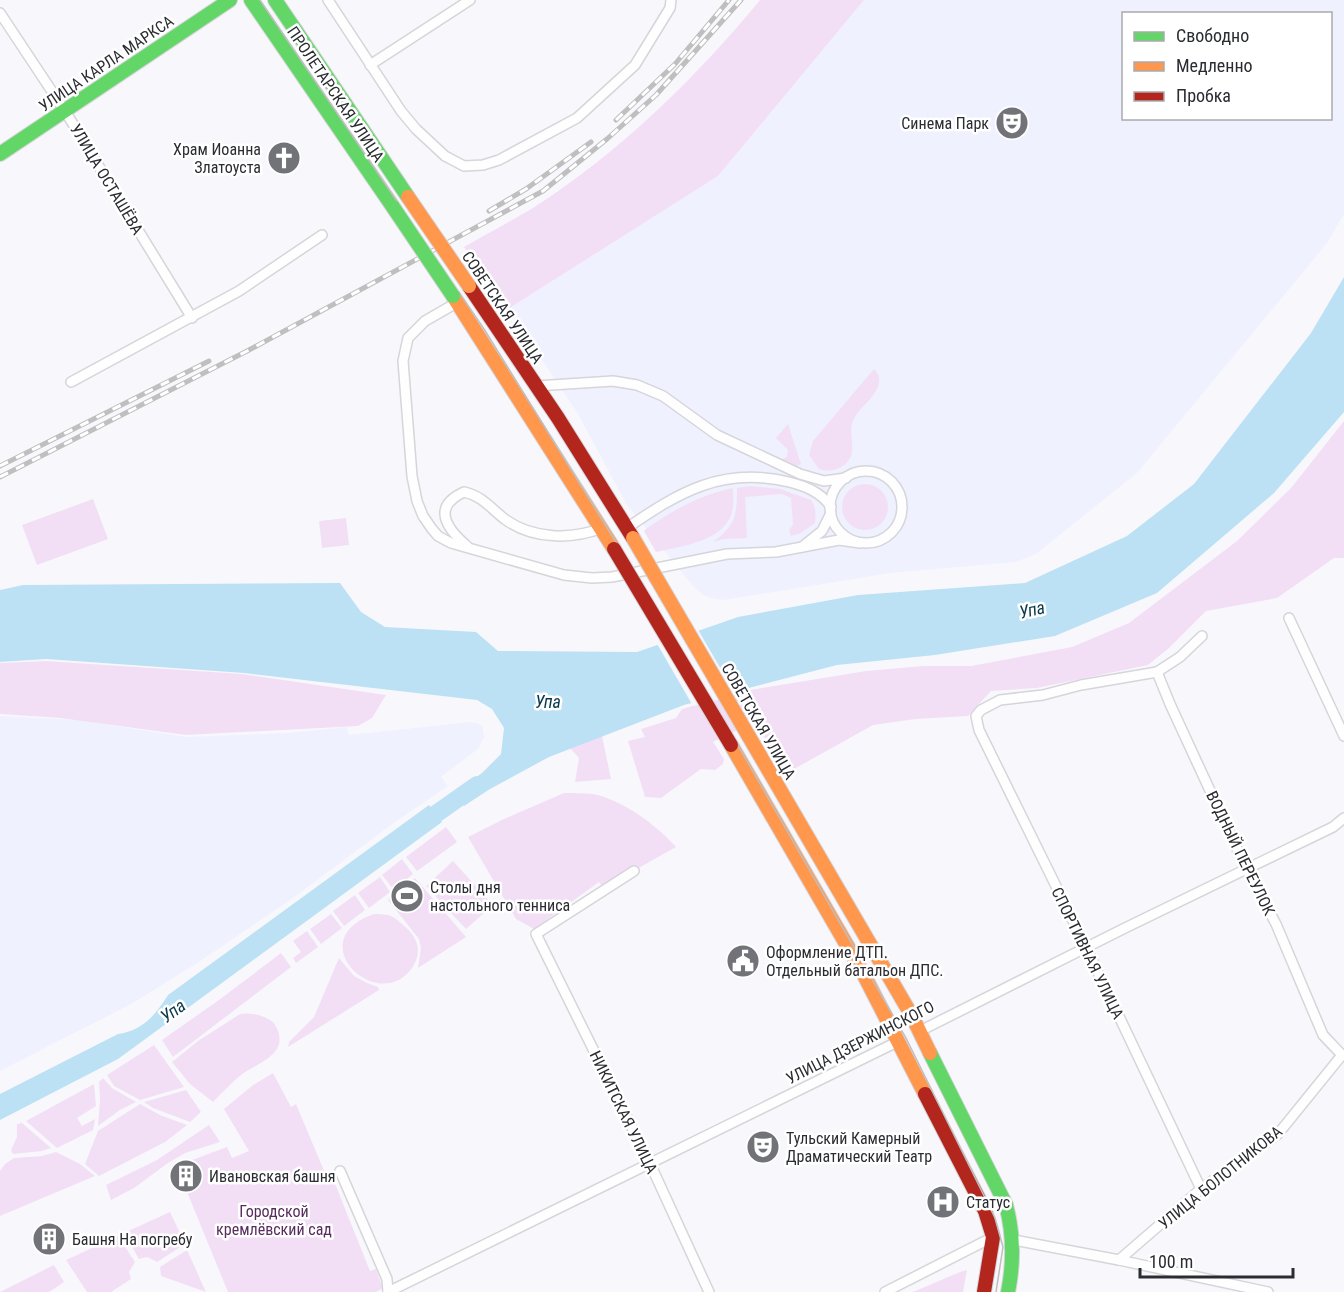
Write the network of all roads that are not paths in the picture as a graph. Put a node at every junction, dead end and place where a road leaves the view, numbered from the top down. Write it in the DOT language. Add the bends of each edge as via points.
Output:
graph roads {
  1 [pos="230,0"];
  2 [pos="251,0"];
  3 [pos="275,0"];
  4 [pos="328,0"];
  5 [pos="470,0"];
  6 [pos="671,0"];
  7 [pos="0,13"];
  8 [pos="370,65"];
  9 [pos="65,111"];
  10 [pos="0,154"];
  11 [pos="408,197"];
  12 [pos="322,235"];
  13 [pos="455,299"];
  14 [pos="192,318"];
  15 [pos="71,382"];
  16 [pos="536,386"];
  17 [pos="846,478"];
  18 [pos="831,510"];
  19 [pos="602,528"];
  20 [pos="630,533"];
  21 [pos="860,543"];
  22 [pos="469,547"];
  23 [pos="797,549"];
  24 [pos="1289,618"];
  25 [pos="1202,636"];
  26 [pos="1157,672"];
  27 [pos="1344,736"];
  28 [pos="1344,818"];
  29 [pos="1246,870"];
  30 [pos="634,872"];
  31 [pos="1087,949"];
  32 [pos="920,1031"];
  33 [pos="1323,1035"];
  34 [pos="899,1041"];
  35 [pos="650,1165"];
  36 [pos="339,1172"];
  37 [pos="1201,1189"];
  38 [pos="993,1237"];
  39 [pos="1014,1240"];
  40 [pos="1119,1260"];
  41 [pos="388,1292"];
  42 [pos="709,1292"];
  43 [pos="885,1292"];
  44 [pos="984,1292"];
  45 [pos="1008,1292"];
  46 [pos="1268,1292"];
  1 -- 9 [label="main road, УЛИЦА КАРЛА МАРКСА"];
  2 -- 13 [label="main road, ПРОЛЕТАРСКАЯ УЛИЦА, bridge"];
  3 -- 11 [label="main road, ПРОЛЕТАРСКАЯ УЛИЦА"];
  4 -- 8 [label="street"];
  5 -- 8 [label="street"];
  6 -- 8 [label="street" via="670,8 635,65 577,118 483,165 464,166 445,156 401,111"];
  7 -- 9 [label="street, УЛИЦА ОСТАШЁВА"];
  9 -- 10 [label="main road, УЛИЦА КАРЛА МАРКСА"];
  9 -- 14 [label="street, УЛИЦА ОСТАШЁВА"];
  11 -- 16 [label="main road, СОВЕТСКАЯ УЛИЦА, bridge"];
  12 -- 14 [label="street"];
  13 -- 19 [label="main road"];
  13 -- 22 [label="street" via="408,338 403,361 417,501 438,536"];
  14 -- 15 [label="street"];
  16 -- 17 [label="street" via="613,381 637,385 663,396 717,435 800,474 824,481"];
  16 -- 20 [label="main road, СОВЕТСКАЯ УЛИЦА"];
  17 -- 18 [label="street" via="835,490"];
  17 -- 21 [label="street" via="860,472 881,474 890,480 902,500 899,523 892,533 882,540"];
  18 -- 20 [label="street" via="820,494 796,483 771,477 735,477 698,486"];
  18 -- 21 [label="street" via="841,532"];
  18 -- 23 [label="street" via="822,531"];
  19 -- 22 [label="street" via="559,536 528,532 508,522 484,499 464,492 455,496 444,515 454,534"];
  19 -- 34 [label="main road, bridge"];
  20 -- 32 [label="main road, СОВЕТСКАЯ УЛИЦА, bridge"];
  21 -- 23 [label="street" via="839,540"];
  22 -- 23 [label="street" via="564,575 592,578 728,554"];
  24 -- 27 [label="street"];
  25 -- 26 [label="street"];
  26 -- 29 [label="street, ВОДНЫЙ ПЕРЕУЛОК"];
  26 -- 31 [label="street, СПОРТИВНАЯ УЛИЦА" via="1000,700 976,716 979,730"];
  28 -- 29 [label="street, УЛИЦА ДЗЕРЖИНСКОГО"];
  29 -- 31 [label="street, УЛИЦА ДЗЕРЖИНСКОГО"];
  29 -- 33 [label="street, ВОДНЫЙ ПЕРЕУЛОК" via="1276,924"];
  30 -- 35 [label="street, НИКИТСКАЯ УЛИЦА" via="536,934"];
  31 -- 32 [label="street, УЛИЦА ДЗЕРЖИНСКОГО"];
  31 -- 37 [label="street, СПОРТИВНАЯ УЛИЦА"];
  32 -- 34 [label="main road, УЛИЦА ДЗЕРЖИНСКОГО"];
  32 -- 39 [label="main road, СОВЕТСКАЯ УЛИЦА" via="1006,1205"];
  33 -- 37 [label="street, УЛИЦА БОЛОТНИКОВА" via="1342,1055 1278,1134"];
  34 -- 35 [label="street, УЛИЦА ДЗЕРЖИНСКОГО"];
  34 -- 38 [label="main road" via="985,1211"];
  35 -- 41 [label="street, УЛИЦА ДЗЕРЖИНСКОГО"];
  35 -- 42 [label="street, НИКИТСКАЯ УЛИЦА"];
  36 -- 41 [label="street" via="387,1279"];
  37 -- 40 [label="street, УЛИЦА БОЛОТНИКОВА"];
  38 -- 43 [label="street"];
  38 -- 44 [label="main road"];
  39 -- 40 [label="street"];
  39 -- 45 [label="main road, СОВЕТСКАЯ УЛИЦА"];
  40 -- 46 [label="street"];
}
